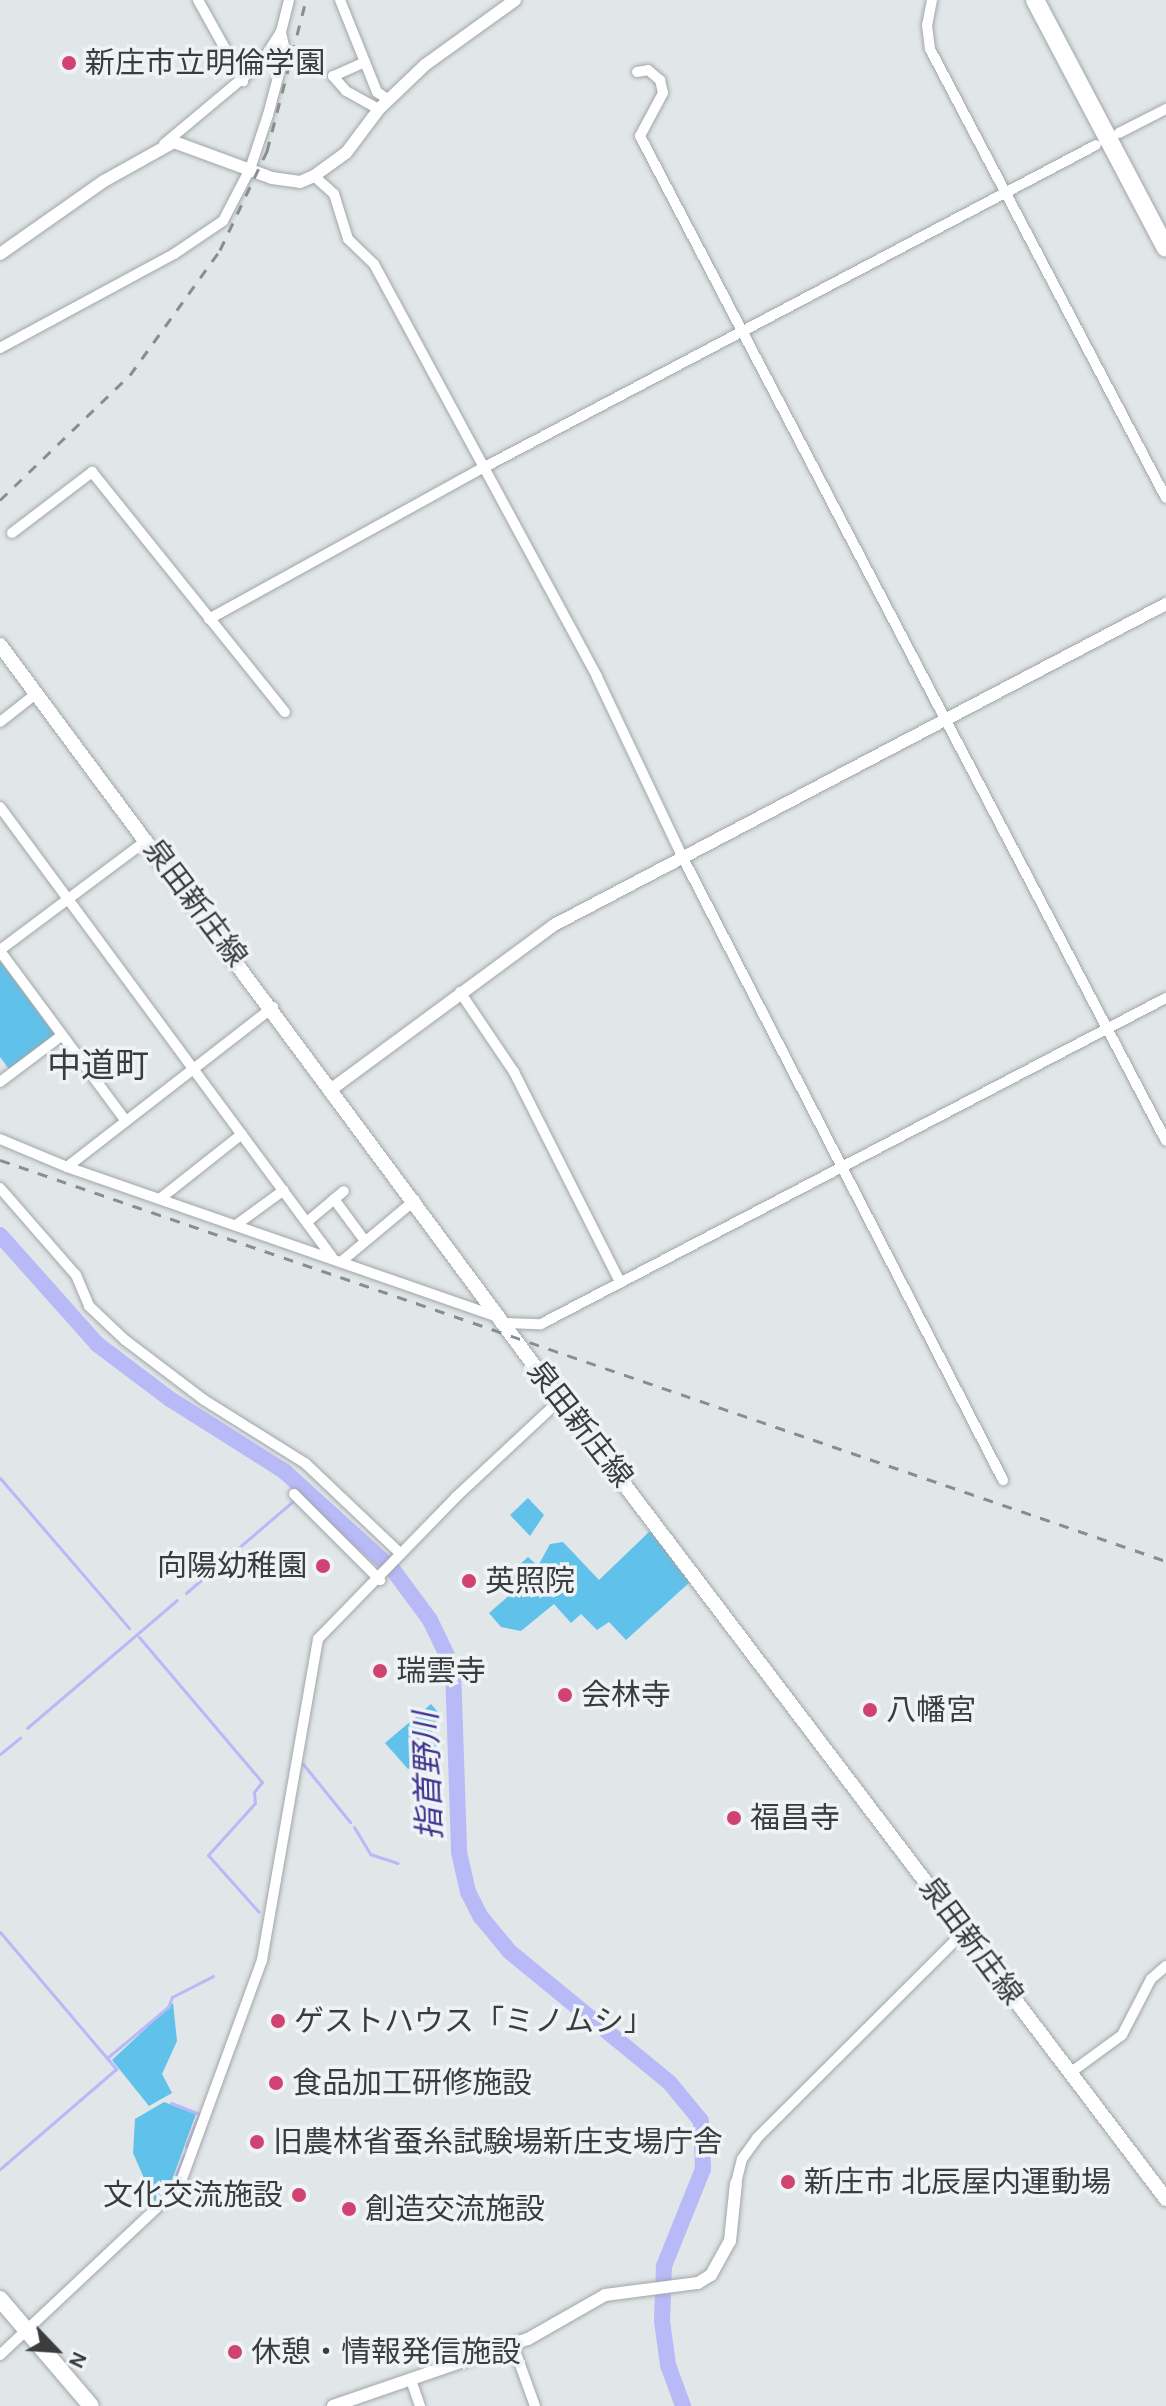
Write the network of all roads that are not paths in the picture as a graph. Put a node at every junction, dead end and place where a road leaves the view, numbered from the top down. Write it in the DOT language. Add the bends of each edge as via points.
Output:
graph roads {
  1 [pos="198,0"];
  2 [pos="289,0"];
  3 [pos="340,0"];
  4 [pos="515,0"];
  5 [pos="932,0"];
  6 [pos="1035,0"];
  7 [pos="281,32"];
  8 [pos="365,62"];
  9 [pos="637,72"];
  10 [pos="243,81"];
  11 [pos="384,105"];
  12 [pos="1166,109"];
  13 [pos="1119,133"];
  14 [pos="1096,145"];
  15 [pos="163,146"];
  16 [pos="250,169"];
  17 [pos="314,176"];
  18 [pos="1006,192"];
  19 [pos="1166,248"];
  20 [pos="0,254"];
  21 [pos="744,331"];
  22 [pos="0,348"];
  23 [pos="481,469"];
  24 [pos="1166,498"];
  25 [pos="12,533"];
  26 [pos="1166,604"];
  27 [pos="209,619"];
  28 [pos="0,645"];
  29 [pos="37,693"];
  30 [pos="285,712"];
  31 [pos="945,719"];
  32 [pos="0,722"];
  33 [pos="0,807"];
  34 [pos="147,840"];
  35 [pos="682,856"];
  36 [pos="68,900"];
  37 [pos="0,951"];
  38 [pos="460,992"];
  39 [pos="1166,998"];
  40 [pos="273,1007"];
  41 [pos="1108,1027"];
  42 [pos="61,1036"];
  43 [pos="194,1068"];
  44 [pos="0,1082"];
  45 [pos="333,1088"];
  46 [pos="125,1120"];
  47 [pos="242,1134"];
  48 [pos="0,1139"];
  49 [pos="1166,1141"];
  50 [pos="67,1167"];
  51 [pos="842,1168"];
  52 [pos="0,1188"];
  53 [pos="284,1190"];
  54 [pos="344,1191"];
  55 [pos="161,1198"];
  56 [pos="334,1199"];
  57 [pos="415,1200"];
  58 [pos="307,1222"];
  59 [pos="236,1225"];
  60 [pos="365,1241"];
  61 [pos="337,1259"];
  62 [pos="620,1282"];
  63 [pos="501,1320"];
  64 [pos="562,1398"];
  65 [pos="1003,1480"];
  66 [pos="294,1494"];
  67 [pos="401,1554"];
  68 [pos="381,1579"];
  69 [pos="964,1932"];
  70 [pos="1166,1966"];
  71 [pos="1070,2073"];
  72 [pos="736,2183"];
  73 [pos="1166,2199"];
  74 [pos="0,2299"];
  75 [pos="28,2330"];
  76 [pos="513,2345"];
  77 [pos="0,2355"];
  78 [pos="411,2380"];
  79 [pos="91,2406"];
  80 [pos="333,2406"];
  81 [pos="420,2406"];
  82 [pos="535,2406"];
  1 -- 10 [label="street"];
  2 -- 7 [label="street"];
  3 -- 8 [label="street"];
  4 -- 11 [label="street" via="425,65"];
  5 -- 18 [label="street" via="930,49"];
  6 -- 19 [label="highway"];
  7 -- 10 [label="street"];
  7 -- 16 [label="street" via="285,50"];
  8 -- 11 [label="street"];
  8 -- 11 [label="street" via="333,76 346,91"];
  9 -- 21 [label="street" via="648,70 660,80 663,93 640,136"];
  10 -- 15 [label="street"];
  11 -- 17 [label="street" via="346,153"];
  12 -- 13 [label="street"];
  14 -- 18 [label="street"];
  15 -- 16 [label="street" via="185,144"];
  15 -- 20 [label="street"];
  16 -- 17 [label="street" via="300,182"];
  16 -- 22 [label="street" via="233,205 212,231"];
  17 -- 23 [label="street" via="334,194 348,239 374,264"];
  18 -- 21 [label="street"];
  18 -- 24 [label="street"];
  21 -- 23 [label="street"];
  21 -- 31 [label="street"];
  23 -- 27 [label="street"];
  23 -- 35 [label="street" via="597,677"];
  25 -- 27 [label="street" via="92,472"];
  26 -- 31 [label="street"];
  27 -- 30 [label="street"];
  28 -- 29 [label="main road, 泉田新庄線"];
  29 -- 32 [label="street"];
  29 -- 34 [label="main road, 泉田新庄線"];
  31 -- 35 [label="street"];
  31 -- 41 [label="street"];
  33 -- 36 [label="street"];
  34 -- 36 [label="street"];
  34 -- 40 [label="main road, 泉田新庄線"];
  35 -- 38 [label="street" via="554,925"];
  35 -- 51 [label="street"];
  36 -- 37 [label="street"];
  36 -- 43 [label="street"];
  37 -- 42 [label="street"];
  38 -- 45 [label="street"];
  38 -- 62 [label="street" via="514,1072"];
  39 -- 41 [label="street"];
  40 -- 43 [label="street"];
  40 -- 45 [label="main road, 泉田新庄線"];
  41 -- 49 [label="street"];
  41 -- 51 [label="street"];
  42 -- 44 [label="street"];
  42 -- 46 [label="street"];
  43 -- 46 [label="street"];
  43 -- 47 [label="street"];
  45 -- 57 [label="main road, 泉田新庄線"];
  46 -- 50 [label="street"];
  47 -- 53 [label="street"];
  47 -- 55 [label="street"];
  48 -- 50 [label="street"];
  50 -- 55 [label="street"];
  51 -- 62 [label="street"];
  51 -- 65 [label="street"];
  52 -- 67 [label="street" via="76,1275 81,1296 107,1323 204,1400 305,1463"];
  53 -- 58 [label="street"];
  53 -- 59 [label="street"];
  54 -- 56 [label="street"];
  55 -- 59 [label="street"];
  56 -- 58 [label="street"];
  56 -- 60 [label="street"];
  57 -- 60 [label="street"];
  57 -- 63 [label="main road, 泉田新庄線"];
  58 -- 61 [label="street"];
  59 -- 61 [label="street"];
  60 -- 61 [label="street"];
  61 -- 63 [label="street"];
  62 -- 63 [label="street" via="541,1324"];
  63 -- 64 [label="main road, 泉田新庄線"];
  64 -- 67 [label="street"];
  64 -- 69 [label="main road, 泉田新庄線"];
  66 -- 68 [label="street"];
  67 -- 68 [label="street"];
  68 -- 75 [label="street" via="318,1639 262,1960 179,2187"];
  69 -- 71 [label="main road, 泉田新庄線"];
  69 -- 72 [label="street" via="757,2138 742,2159"];
  70 -- 71 [label="street" via="1151,1979 1122,2035"];
  71 -- 73 [label="main road, 泉田新庄線"];
  72 -- 76 [label="street" via="730,2241 711,2275 698,2283 623,2289"];
  74 -- 75 [label="highway"];
  75 -- 77 [label="street"];
  75 -- 79 [label="highway"];
  76 -- 78 [label="street"];
  76 -- 82 [label="street"];
  78 -- 80 [label="street"];
  78 -- 81 [label="street"];
}
